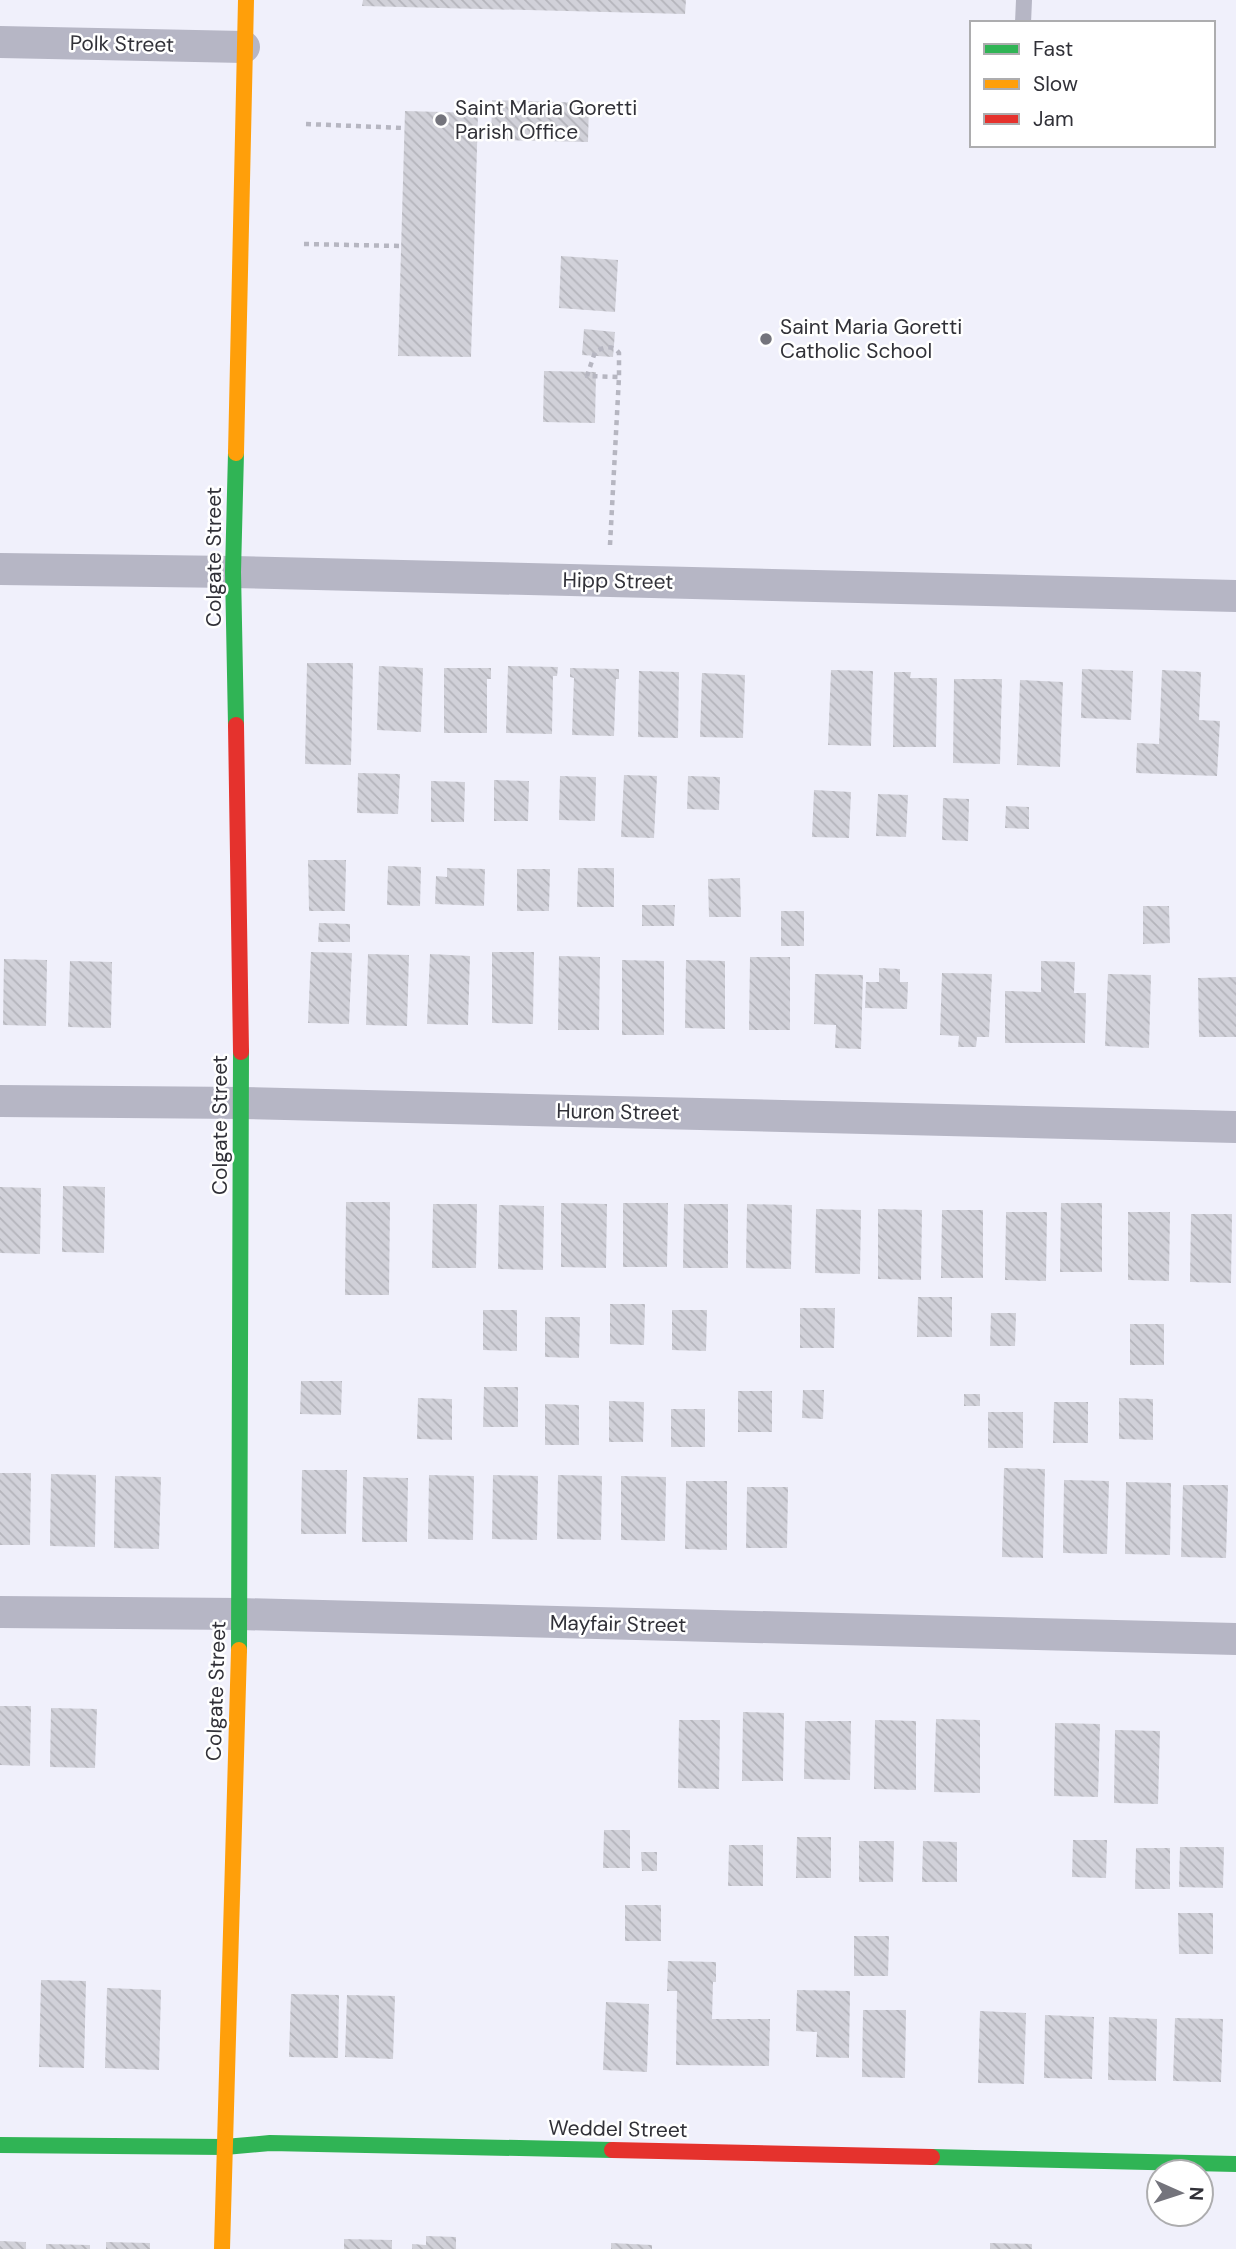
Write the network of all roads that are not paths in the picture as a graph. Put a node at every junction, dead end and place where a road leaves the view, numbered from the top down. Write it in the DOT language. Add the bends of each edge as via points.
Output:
graph roads {
  1 [pos="246,0"];
  2 [pos="1024,0"];
  3 [pos="1023,21"];
  4 [pos="0,42"];
  5 [pos="244,47"];
  6 [pos="0,569"];
  7 [pos="233,572"];
  8 [pos="1236,596"];
  9 [pos="0,1101"];
  10 [pos="242,1103"];
  11 [pos="1236,1126"];
  12 [pos="0,1612"];
  13 [pos="240,1614"];
  14 [pos="1236,1639"];
  15 [pos="0,2145"];
  16 [pos="225,2147"];
  17 [pos="1236,2164"];
  18 [pos="222,2249"];
  1 -- 5 [label="street, Colgate Street"];
  2 -- 3 [label="lane"];
  4 -- 5 [label="street, Polk Street"];
  5 -- 7 [label="street, Colgate Street"];
  6 -- 7 [label="street, Hipp Street"];
  7 -- 8 [label="street, Hipp Street"];
  7 -- 10 [label="street, Colgate Street"];
  9 -- 10 [label="street, Huron Street"];
  10 -- 11 [label="street, Huron Street"];
  10 -- 13 [label="street, Colgate Street"];
  12 -- 13 [label="street, Mayfair Street"];
  13 -- 14 [label="street, Mayfair Street"];
  13 -- 16 [label="street, Colgate Street"];
  15 -- 16 [label="street, Weddel Street"];
  16 -- 17 [label="street, Weddel Street" via="270,2143"];
  16 -- 18 [label="street, Colgate Street"];
}
